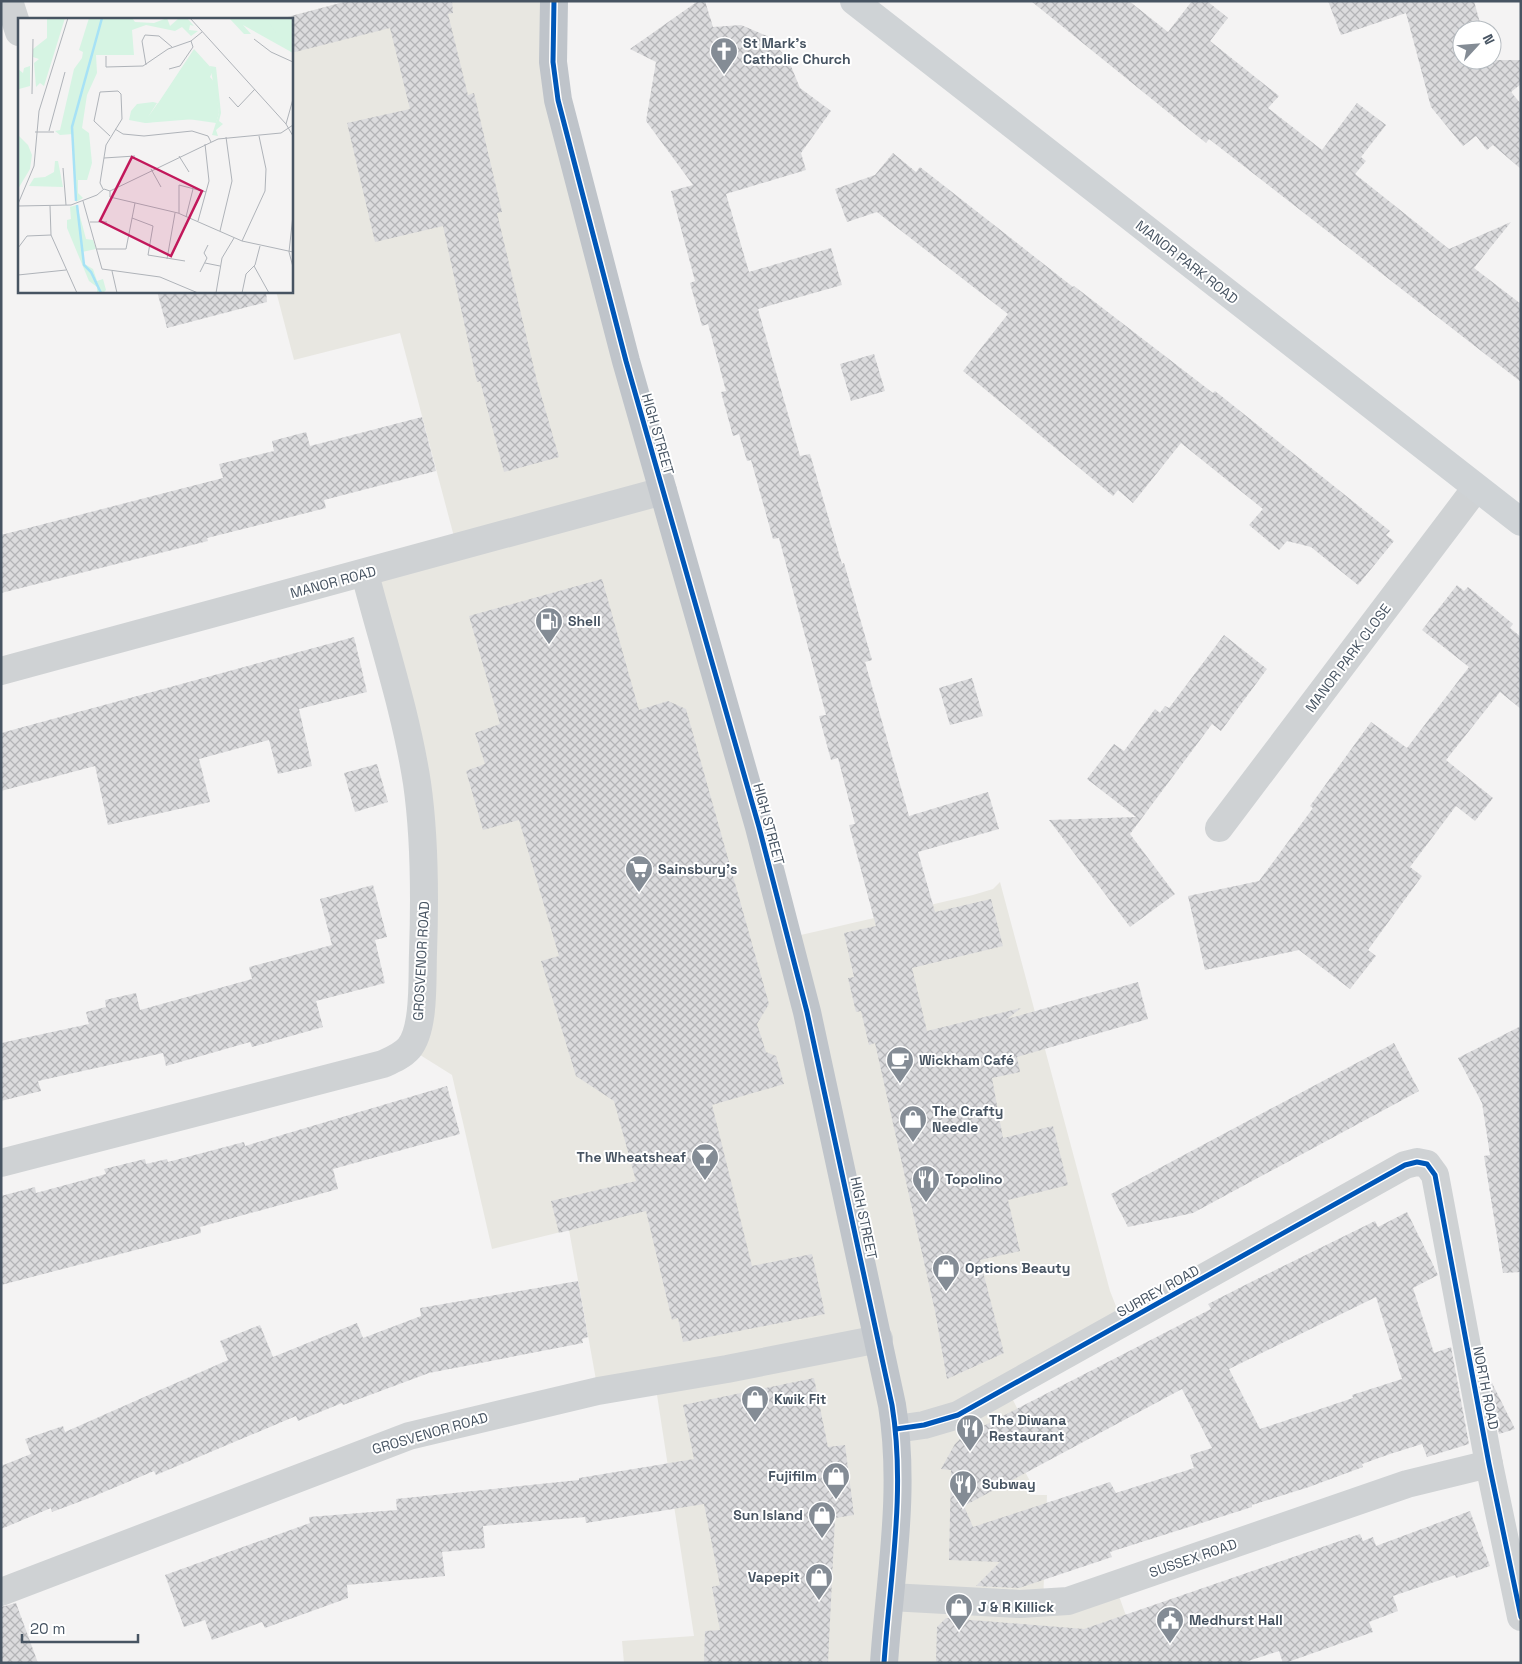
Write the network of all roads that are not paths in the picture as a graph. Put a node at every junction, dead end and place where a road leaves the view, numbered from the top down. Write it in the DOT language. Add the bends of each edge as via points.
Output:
graph roads {
  1 [pos="9,1"];
  2 [pos="554,1"];
  3 [pos="854,1"];
  4 [pos="18,29"];
  5 [pos="1476,488"];
  6 [pos="663,491"];
  7 [pos="1521,522"];
  8 [pos="365,574"];
  9 [pos="1,671"];
  10 [pos="1219,828"];
  11 [pos="1,1163"];
  12 [pos="1427,1164"];
  13 [pos="879,1339"];
  14 [pos="896,1429"];
  15 [pos="1489,1464"];
  16 [pos="1,1592"];
  17 [pos="890,1597"];
  18 [pos="1521,1617"];
  19 [pos="884,1663"];
  1 -- 4 [label="street"];
  2 -- 6 [label="highway, HIGH STREET" via="552,62 558,100"];
  3 -- 5 [label="street, MANOR PARK ROAD"];
  5 -- 7 [label="street, MANOR PARK ROAD"];
  5 -- 10 [label="street, MANOR PARK CLOSE"];
  6 -- 8 [label="street, MANOR ROAD"];
  6 -- 13 [label="highway, HIGH STREET" via="759,827 807,1012"];
  8 -- 9 [label="street, MANOR ROAD"];
  8 -- 11 [label="street, GROSVENOR ROAD" via="405,724 422,830 425,892 422,988 417,1034 409,1048 383,1064"];
  12 -- 14 [label="street, SURREY ROAD" via="1405,1165 958,1415"];
  12 -- 15 [label="street, NORTH ROAD" via="1435,1175"];
  13 -- 14 [label="highway, HIGH STREET"];
  13 -- 16 [label="street, GROSVENOR ROAD" via="504,1412 409,1436"];
  14 -- 17 [label="highway, HIGH STREET" via="897,1510"];
  15 -- 17 [label="street, SUSSEX ROAD" via="1407,1484 1068,1601 1020,1604"];
  15 -- 18 [label="street, NORTH ROAD"];
  17 -- 19 [label="highway, HIGH STREET"];
}
